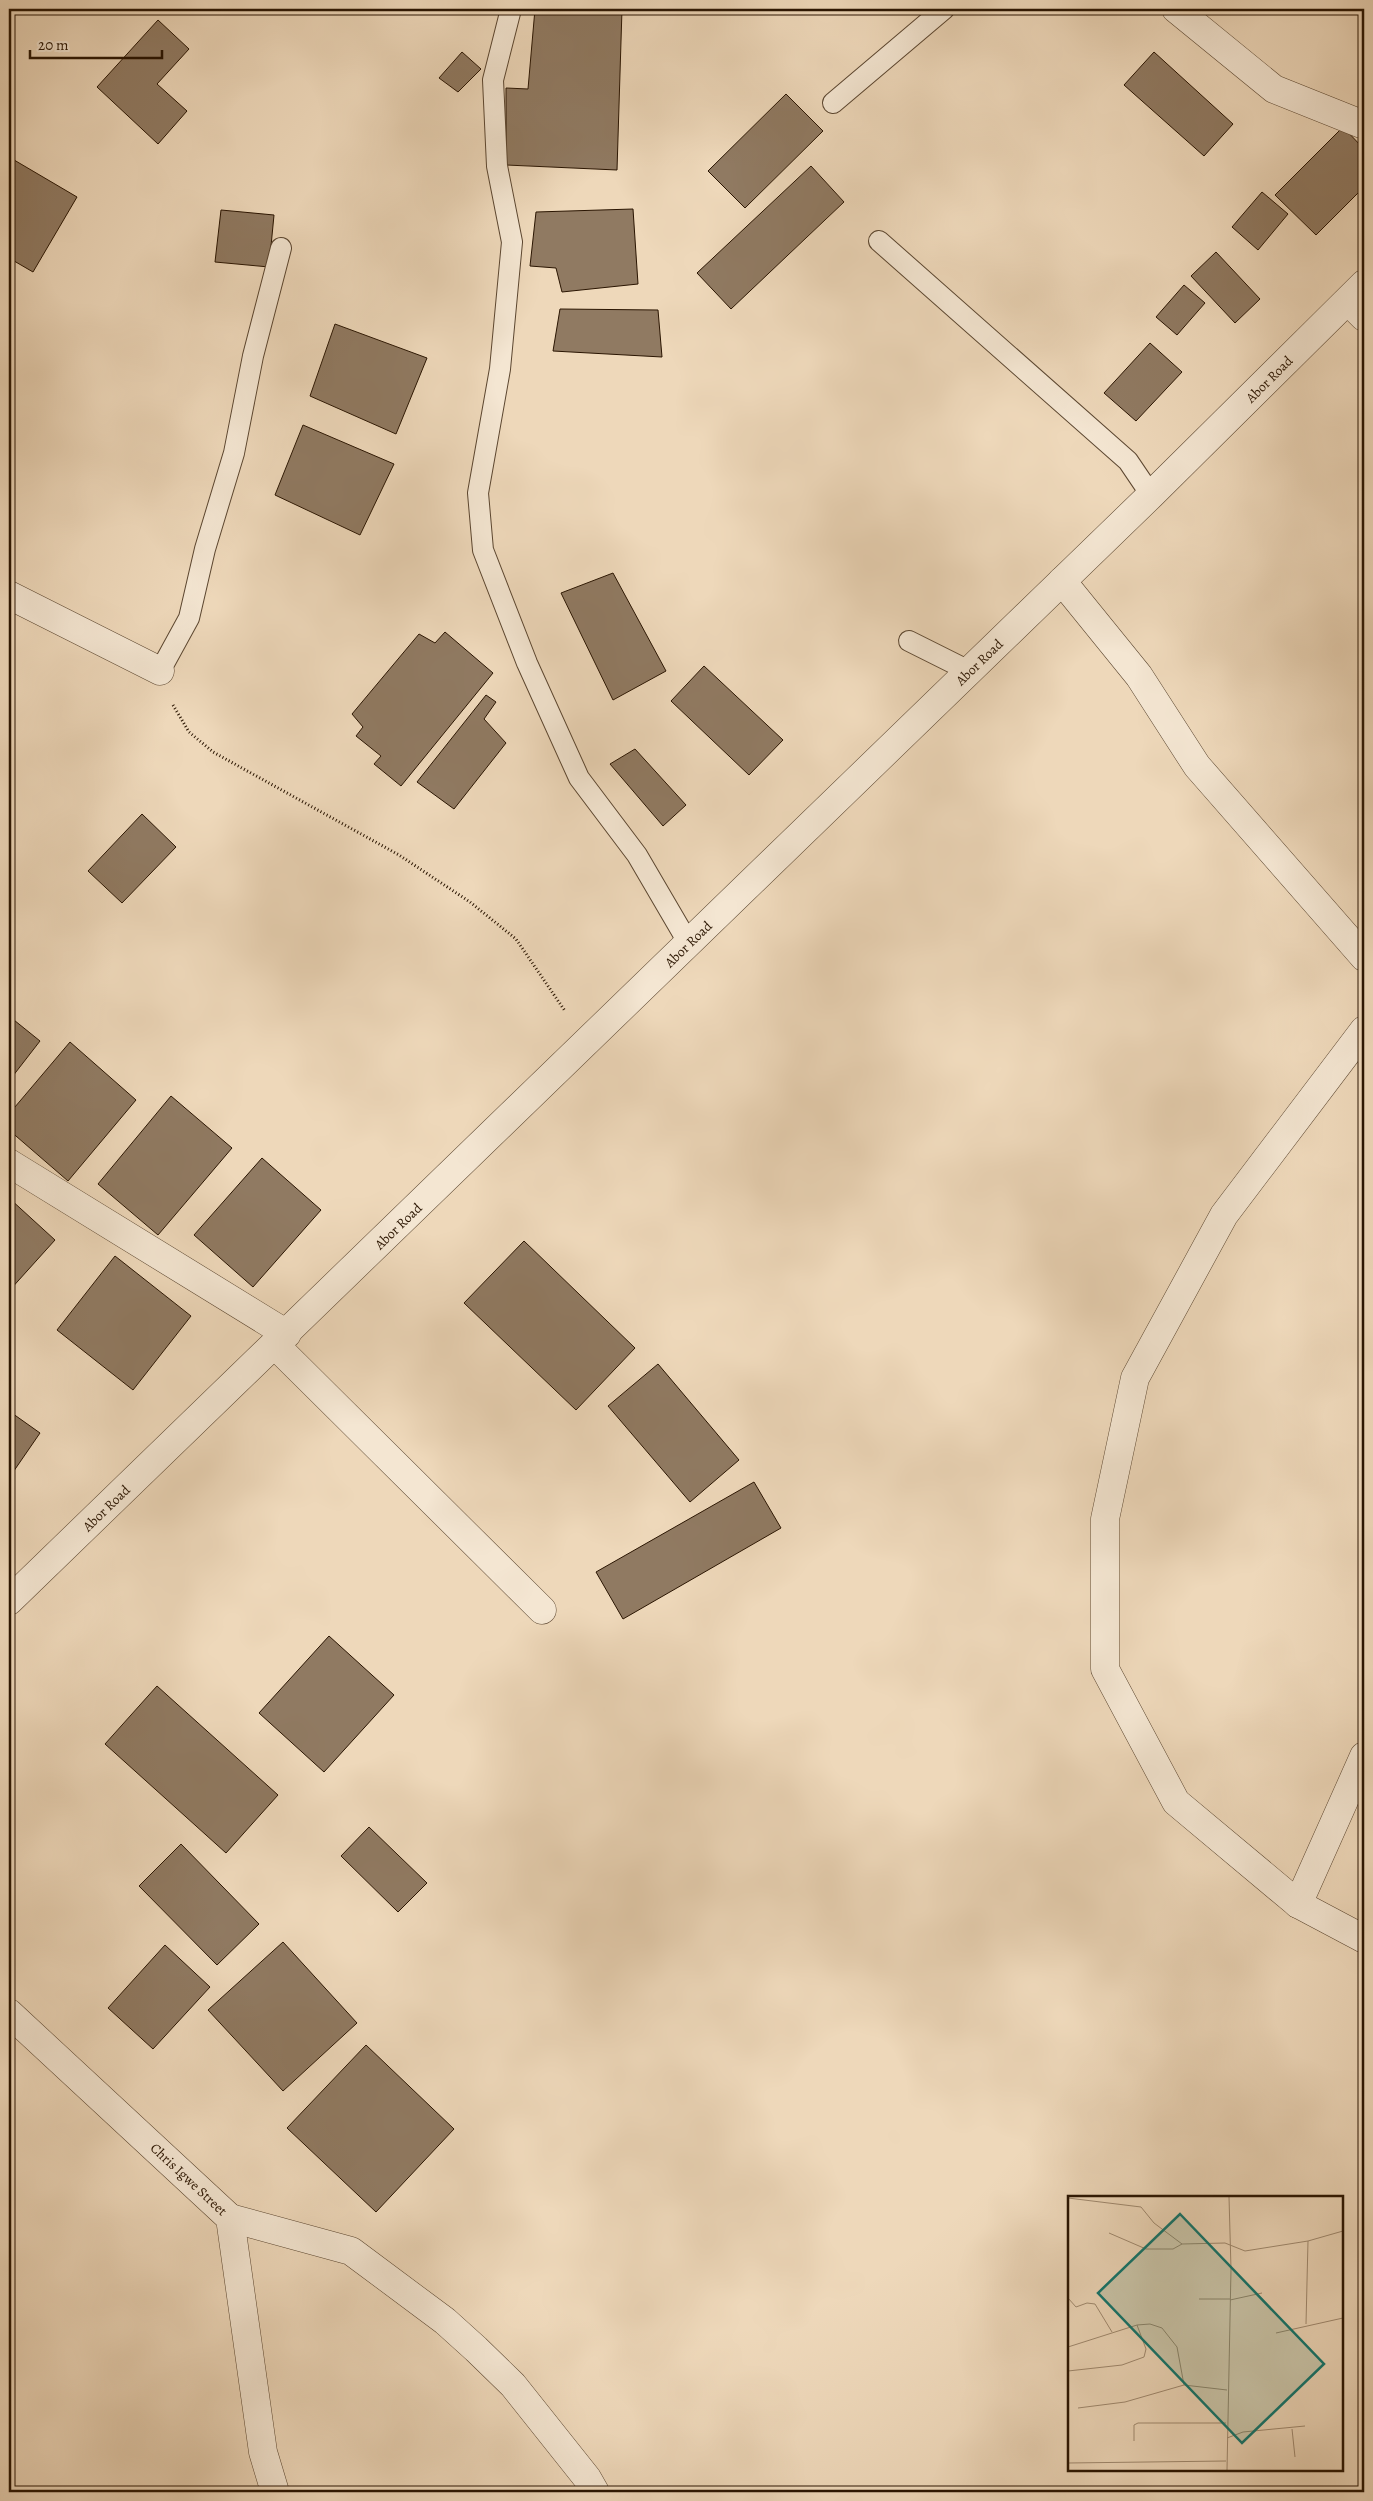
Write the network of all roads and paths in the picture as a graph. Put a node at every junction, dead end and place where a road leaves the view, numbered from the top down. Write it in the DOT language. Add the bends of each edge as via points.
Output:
graph roads {
  1 [pos="511,9"];
  2 [pos="944,9"];
  3 [pos="1176,9"];
  4 [pos="833,103"];
  5 [pos="1364,126"];
  6 [pos="879,241"];
  7 [pos="281,248"];
  8 [pos="1359,300"];
  9 [pos="1151,495"];
  10 [pos="1062,581"];
  11 [pos="9,595"];
  12 [pos="909,641"];
  13 [pos="160,671"];
  14 [pos="969,671"];
  15 [pos="689,944"];
  16 [pos="1364,957"];
  17 [pos="1364,1030"];
  18 [pos="586,1042"];
  19 [pos="9,1163"];
  20 [pos="281,1340"];
  21 [pos="9,1601"];
  22 [pos="542,1610"];
  23 [pos="1364,1756"];
  24 [pos="1298,1904"];
  25 [pos="1364,1939"];
  26 [pos="9,2013"];
  27 [pos="230,2218"];
  28 [pos="275,2492"];
  29 [pos="595,2492"];
  1 -- 15 [label="lane" via="492,80 497,166 512,242 500,369 478,493 483,550 527,663 579,778 636,856"];
  2 -- 4 [label="lane"];
  3 -- 5 [label="street" via="1274,89"];
  6 -- 9 [label="lane" via="1128,461"];
  7 -- 13 [label="lane" via="253,356 234,453 205,549 190,618"];
  8 -- 9 [label="street, Abor Road"];
  9 -- 10 [label="street, Abor Road"];
  10 -- 14 [label="street, Abor Road"];
  10 -- 16 [label="street" via="1139,676 1197,766"];
  11 -- 13 [label="street"];
  12 -- 14 [label="lane"];
  13 -- 18 [label="path" via="171,702 189,732 213,752 399,855 470,902 516,939"];
  14 -- 15 [label="street, Abor Road"];
  15 -- 18 [label="street, Abor Road"];
  17 -- 24 [label="street" via="1224,1215 1135,1378 1105,1519 1105,1669 1176,1802"];
  18 -- 20 [label="street, Abor Road"];
  19 -- 20 [label="street"];
  20 -- 21 [label="street, Abor Road"];
  20 -- 22 [label="street"];
  23 -- 24 [label="street"];
  24 -- 25 [label="street"];
  26 -- 27 [label="street, Chris Igwe Street"];
  27 -- 28 [label="street, Chris Igwe Street" via="262,2452"];
  27 -- 29 [label="street" via="351,2251 446,2322 513,2385"];
}
